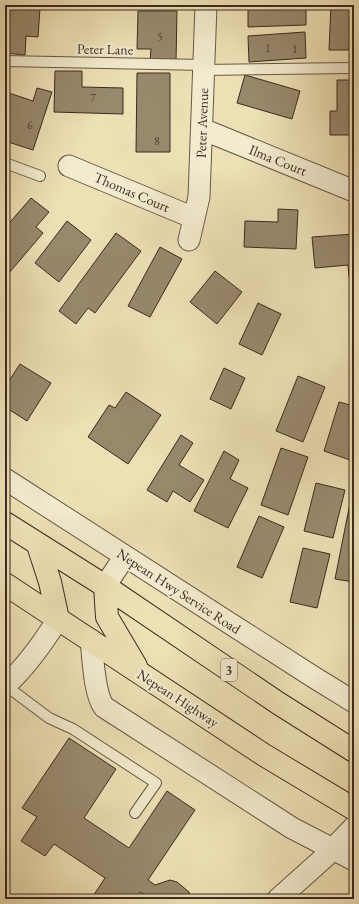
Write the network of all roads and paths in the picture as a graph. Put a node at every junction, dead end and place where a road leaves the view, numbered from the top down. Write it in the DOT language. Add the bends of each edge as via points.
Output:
graph roads {
  1 [pos="206,5"];
  2 [pos="5,61"];
  3 [pos="204,68"];
  4 [pos="354,68"];
  5 [pos="202,129"];
  6 [pos="5,163"];
  7 [pos="69,166"];
  8 [pos="40,176"];
  9 [pos="354,190"];
  10 [pos="194,218"];
  11 [pos="189,240"];
  12 [pos="5,478"];
  13 [pos="5,523"];
  14 [pos="38,545"];
  15 [pos="125,556"];
  16 [pos="5,584"];
  17 [pos="105,586"];
  18 [pos="58,619"];
  19 [pos="91,640"];
  20 [pos="140,673"];
  21 [pos="5,685"];
  22 [pos="354,702"];
  23 [pos="354,752"];
  24 [pos="354,809"];
  25 [pos="135,814"];
  26 [pos="354,827"];
  27 [pos="333,849"];
  28 [pos="354,860"];
  29 [pos="278,899"];
  1 -- 3 [label="street, Peter Avenue"];
  2 -- 3 [label="lane, Peter Lane"];
  3 -- 4 [label="lane, Peter Lane"];
  3 -- 5 [label="street, Peter Avenue"];
  5 -- 9 [label="street, Ilma Court"];
  5 -- 10 [label="street, Peter Avenue" via="199,197"];
  6 -- 8 [label="lane"];
  7 -- 10 [label="street, Thomas Court"];
  10 -- 11 [label="street, Peter Avenue"];
  12 -- 15 [label="street, Nepean Hwy Service Road"];
  13 -- 14 [label="highway, 3"];
  14 -- 17 [label="highway, 3"];
  14 -- 18 [label="highway"];
  15 -- 17 [label="street"];
  15 -- 22 [label="street, Nepean Hwy Service Road"];
  16 -- 18 [label="highway, Nepean Highway"];
  17 -- 20 [label="highway" via="107,617"];
  17 -- 23 [label="highway, 3"];
  18 -- 19 [label="highway, Nepean Highway"];
  18 -- 21 [label="street" via="33,657"];
  19 -- 20 [label="highway, Nepean Highway"];
  19 -- 27 [label="street" via="97,690 104,707 292,828"];
  20 -- 24 [label="highway, Nepean Highway" via="264,755"];
  21 -- 25 [label="lane" via="49,718 73,728 156,783"];
  26 -- 27 [label="street"];
  27 -- 28 [label="street"];
  27 -- 29 [label="street"];
}
